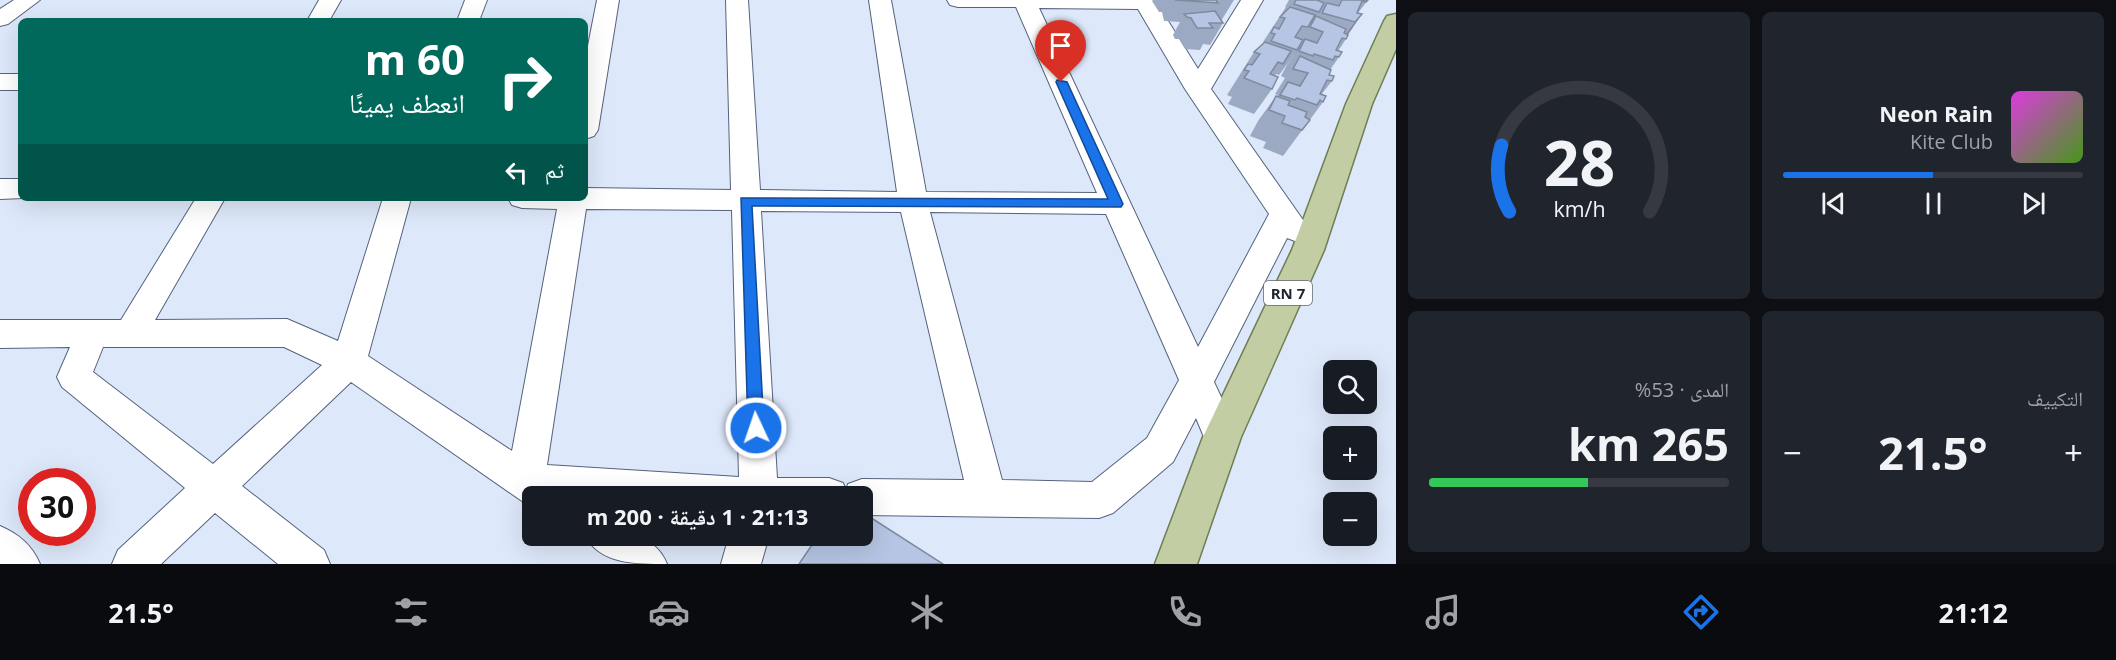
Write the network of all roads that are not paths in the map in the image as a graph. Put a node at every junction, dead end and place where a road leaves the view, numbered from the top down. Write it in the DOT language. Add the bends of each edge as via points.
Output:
graph roads {
  1 [pos="29,0"];
  2 [pos="330,0"];
  3 [pos="477,0"];
  4 [pos="608,0"];
  5 [pos="737,0"];
  6 [pos="880,0"];
  7 [pos="958,0"];
  8 [pos="1024,0"];
  9 [pos="1225,0"];
  10 [pos="1145,1"];
  11 [pos="1246,10"];
  12 [pos="320,18"];
  13 [pos="469,18"];
  14 [pos="0,19"];
  15 [pos="1396,21"];
  16 [pos="0,82"];
  17 [pos="18,82"];
  18 [pos="1198,89"];
  19 [pos="588,113"];
  20 [pos="0,189"];
  21 [pos="18,189"];
  22 [pos="588,198"];
  23 [pos="209,201"];
  24 [pos="396,201"];
  25 [pos="573,201"];
  26 [pos="746,201"];
  27 [pos="913,201"];
  28 [pos="1116,204"];
  29 [pos="1284,213"];
  30 [pos="1308,250"];
  31 [pos="92,334"];
  32 [pos="129,335"];
  33 [pos="4,336"];
  34 [pos="349,362"];
  35 [pos="1196,380"];
  36 [pos="1221,437"];
  37 [pos="532,486"];
  38 [pos="536,486"];
  39 [pos="759,486"];
  40 [pos="213,488"];
  41 [pos="873,497"];
  42 [pos="987,498"];
  43 [pos="0,546"];
  44 [pos="620,546"];
  45 [pos="746,546"];
  46 [pos="20,564"];
  47 [pos="132,564"];
  48 [pos="310,564"];
  49 [pos="647,564"];
  50 [pos="741,564"];
  51 [pos="1176,564"];
  1 -- 14 [label="street"];
  2 -- 12 [label="street"];
  3 -- 13 [label="street"];
  4 -- 19 [label="street"];
  5 -- 26 [label="street"];
  6 -- 27 [label="street"];
  7 -- 8 [label="street"];
  8 -- 10 [label="street"];
  8 -- 28 [label="street"];
  9 -- 11 [label="street"];
  10 -- 18 [label="street"];
  11 -- 18 [label="street"];
  15 -- 30 [label="main road, RN 7" via="1359,104"];
  16 -- 17 [label="street"];
  18 -- 29 [label="street"];
  20 -- 21 [label="street"];
  22 -- 26 [label="street"];
  23 -- 32 [label="street"];
  24 -- 34 [label="street"];
  25 -- 38 [label="street"];
  26 -- 27 [label="street"];
  26 -- 39 [label="street"];
  27 -- 28 [label="street"];
  27 -- 42 [label="street"];
  28 -- 35 [label="street"];
  29 -- 30 [label="street"];
  29 -- 35 [label="street"];
  30 -- 36 [label="main road, RN 7"];
  31 -- 32 [label="street"];
  31 -- 33 [label="street"];
  31 -- 40 [label="street" via="74,377"];
  32 -- 34 [label="street" via="287,333"];
  34 -- 37 [label="street"];
  34 -- 40 [label="street"];
  35 -- 36 [label="street"];
  35 -- 42 [label="street" via="1160,450 1099,500"];
  36 -- 51 [label="main road, RN 7"];
  40 -- 47 [label="street"];
  40 -- 48 [label="street"];
  41 -- 42 [label="street"];
  43 -- 46 [label="street"];
  44 -- 49 [label="street"];
  45 -- 50 [label="street"];
}
